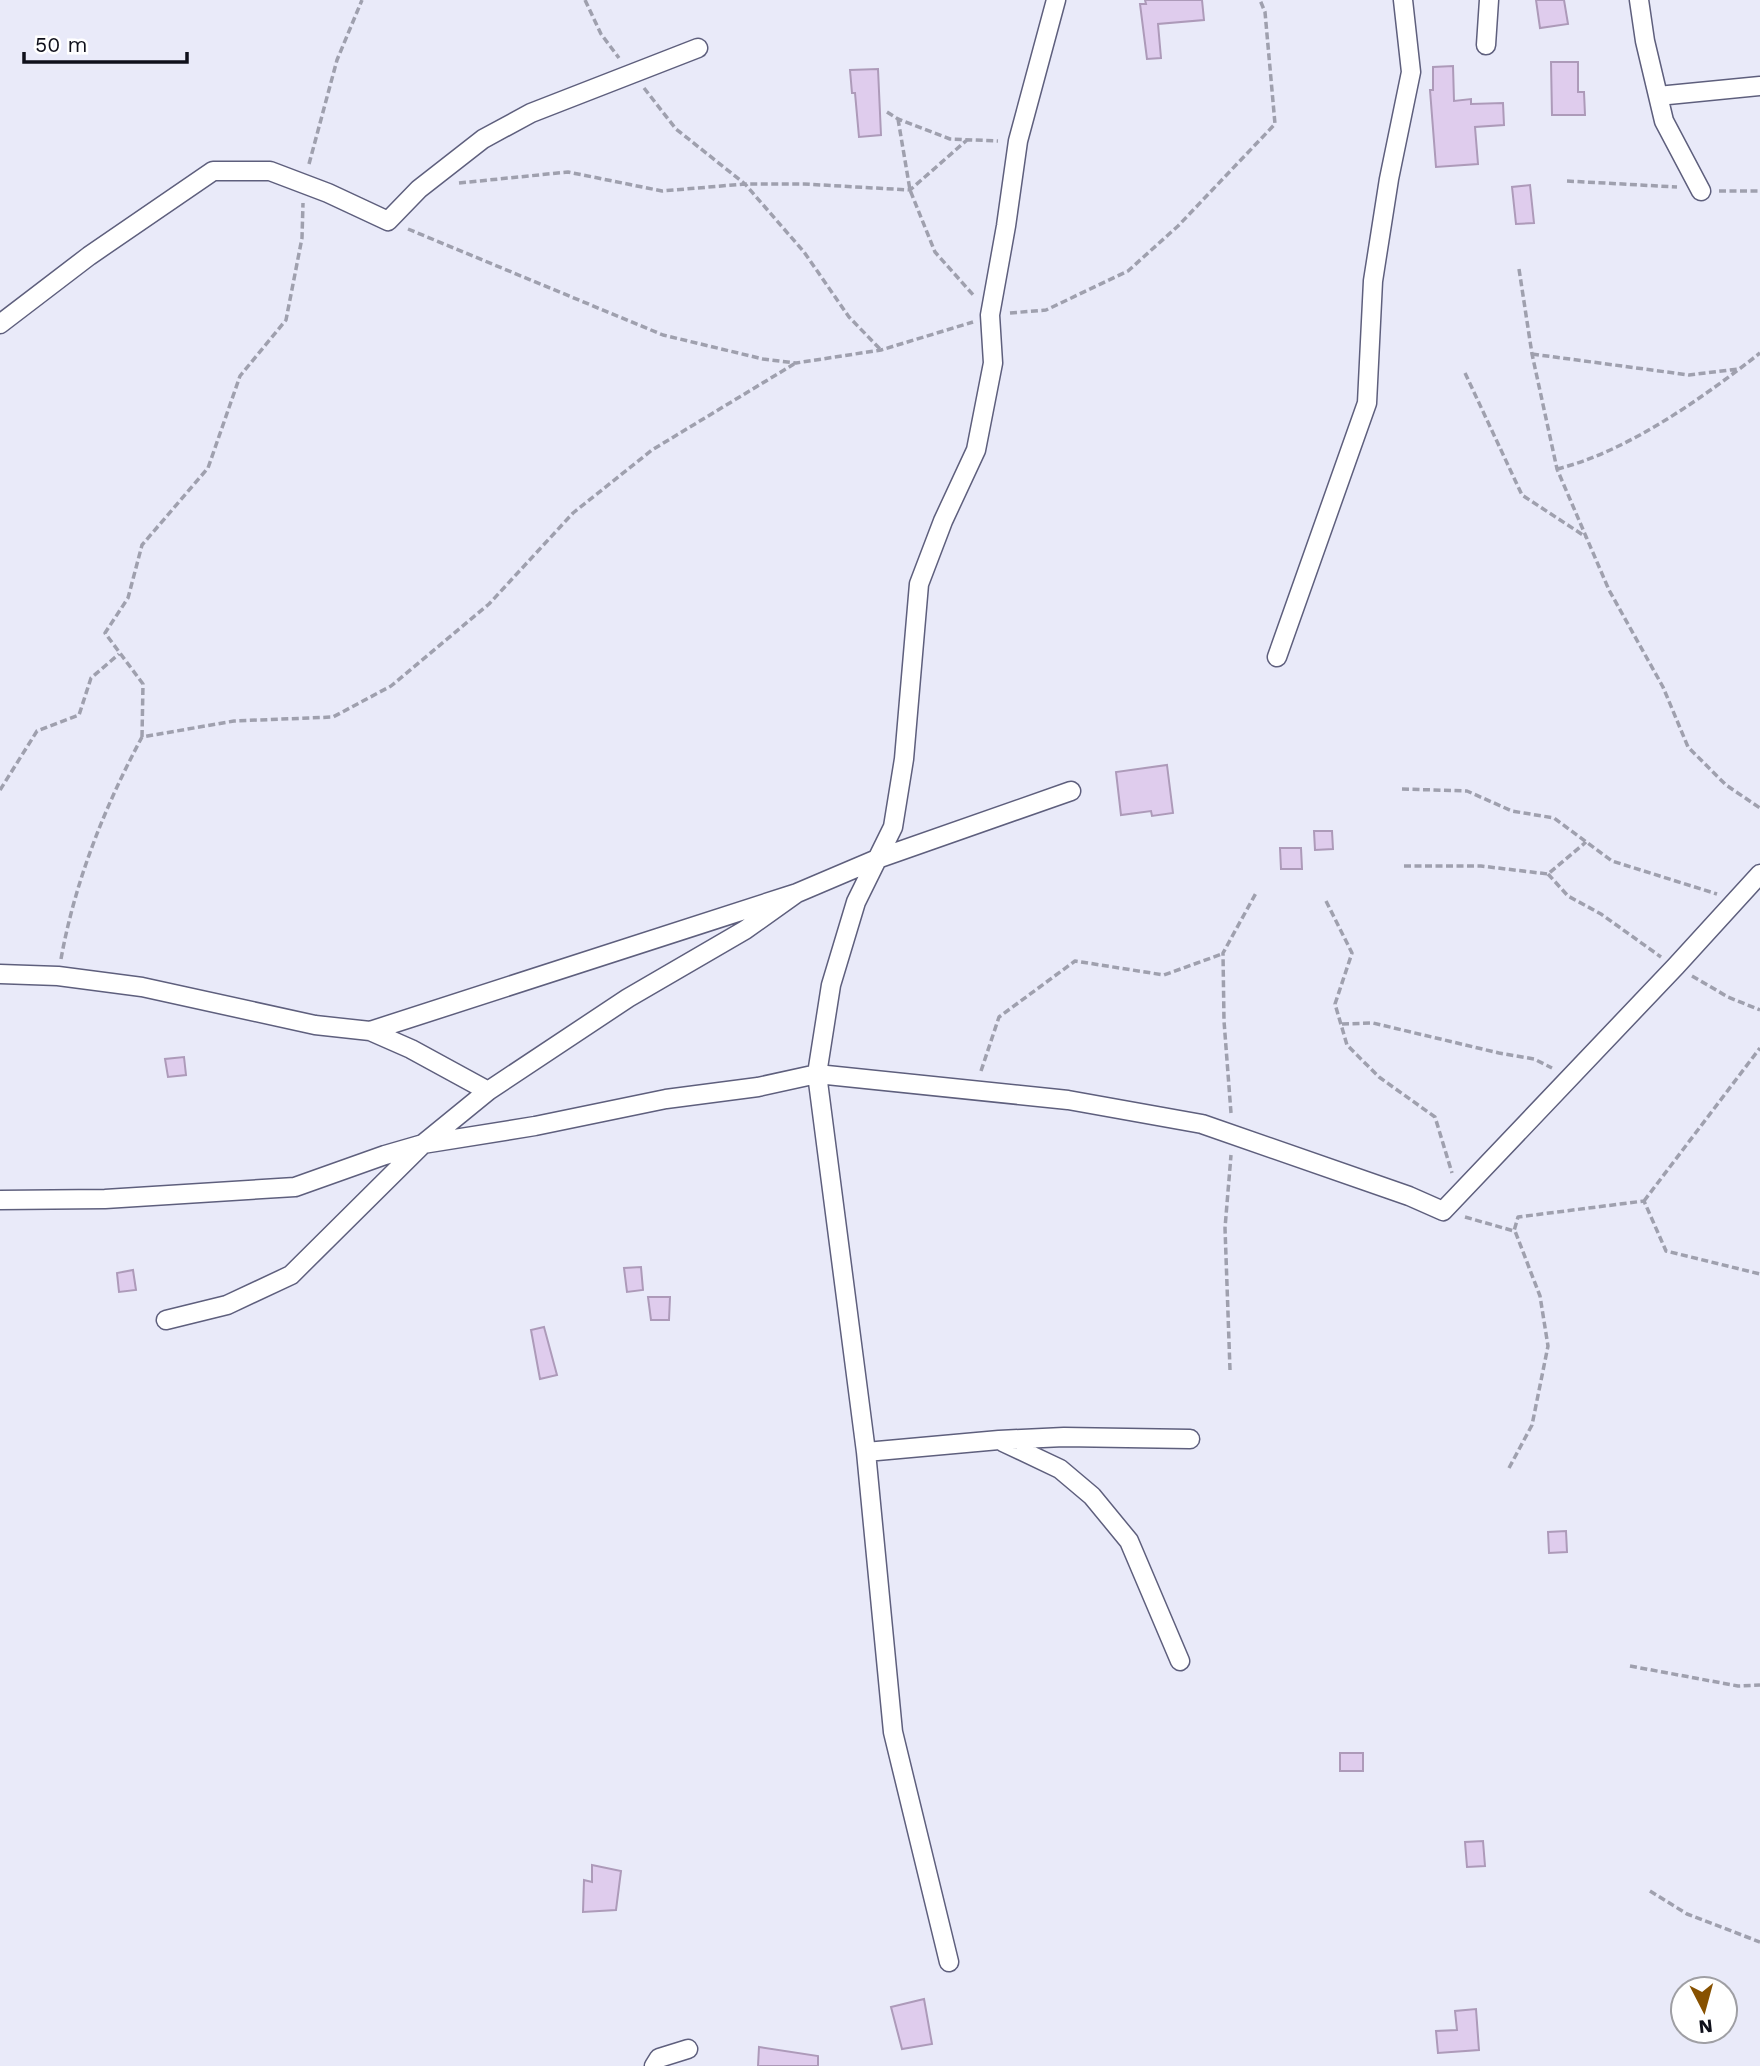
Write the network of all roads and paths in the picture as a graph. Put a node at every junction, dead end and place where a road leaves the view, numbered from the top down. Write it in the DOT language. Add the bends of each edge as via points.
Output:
graph roads {
  1 [pos="362,0"];
  2 [pos="585,0"];
  3 [pos="1056,0"];
  4 [pos="1260,0"];
  5 [pos="1403,0"];
  6 [pos="1489,0"];
  7 [pos="1639,0"];
  8 [pos="1486,45"];
  9 [pos="698,48"];
  10 [pos="632,74"];
  11 [pos="1760,86"];
  12 [pos="1658,96"];
  13 [pos="887,112"];
  14 [pos="898,119"];
  15 [pos="967,140"];
  16 [pos="1018,141"];
  17 [pos="1567,181"];
  18 [pos="303,184"];
  19 [pos="457,184"];
  20 [pos="745,184"];
  21 [pos="910,190"];
  22 [pos="1701,191"];
  23 [pos="1760,191"];
  24 [pos="388,221"];
  25 [pos="1519,269"];
  26 [pos="990,315"];
  27 [pos="0,324"];
  28 [pos="881,350"];
  29 [pos="1532,354"];
  30 [pos="1760,354"];
  31 [pos="796,363"];
  32 [pos="1741,368"];
  33 [pos="1465,373"];
  34 [pos="1557,469"];
  35 [pos="1588,538"];
  36 [pos="119,654"];
  37 [pos="1277,657"];
  38 [pos="142,737"];
  39 [pos="1402,789"];
  40 [pos="0,790"];
  41 [pos="1071,791"];
  42 [pos="1760,808"];
  43 [pos="1586,842"];
  44 [pos="877,859"];
  45 [pos="1405,866"];
  46 [pos="1548,874"];
  47 [pos="1760,874"];
  48 [pos="797,893"];
  49 [pos="1736,900"];
  50 [pos="1326,901"];
  51 [pos="1223,953"];
  52 [pos="1676,966"];
  53 [pos="0,974"];
  54 [pos="58,976"];
  55 [pos="1760,1010"];
  56 [pos="1341,1024"];
  57 [pos="370,1031"];
  58 [pos="1760,1048"];
  59 [pos="817,1074"];
  60 [pos="1570,1076"];
  61 [pos="975,1090"];
  62 [pos="488,1091"];
  63 [pos="423,1144"];
  64 [pos="1461,1194"];
  65 [pos="0,1200"];
  66 [pos="1644,1200"];
  67 [pos="1443,1211"];
  68 [pos="1514,1231"];
  69 [pos="1760,1274"];
  70 [pos="166,1320"];
  71 [pos="1190,1439"];
  72 [pos="999,1440"];
  73 [pos="866,1452"];
  74 [pos="1509,1468"];
  75 [pos="1180,1661"];
  76 [pos="1629,1666"];
  77 [pos="1760,1685"];
  78 [pos="1650,1891"];
  79 [pos="1760,1942"];
  80 [pos="949,1962"];
  81 [pos="688,2049"];
  82 [pos="654,2066"];
  1 -- 18 [label="path" via="337,60"];
  2 -- 10 [label="path" via="601,34"];
  3 -- 16 [label="street"];
  4 -- 26 [label="path" via="1265,12 1275,124 1178,226 1128,271 1046,310"];
  5 -- 37 [label="street" via="1411,72 1373,281 1367,403"];
  6 -- 8 [label="street"];
  7 -- 12 [label="street"];
  9 -- 10 [label="street"];
  10 -- 20 [label="path" via="676,129"];
  10 -- 24 [label="street" via="531,113 483,139"];
  11 -- 12 [label="street"];
  12 -- 22 [label="street" via="1664,121"];
  13 -- 14 [label="path"];
  14 -- 15 [label="path" via="950,139"];
  14 -- 21 [label="path"];
  15 -- 16 [label="path"];
  15 -- 21 [label="path"];
  16 -- 26 [label="street"];
  17 -- 22 [label="path" via="1663,184"];
  18 -- 24 [label="street"];
  18 -- 27 [label="street" via="270,171 213,172 89,256"];
  18 -- 36 [label="path" via="302,238 286,320 240,376 208,468 142,545 128,598 105,633"];
  19 -- 20 [label="path" via="568,172 662,191"];
  20 -- 21 [label="path"];
  20 -- 28 [label="path" via="804,252 849,317"];
  21 -- 26 [label="path" via="935,251"];
  22 -- 23 [label="path"];
  24 -- 31 [label="path" via="663,335"];
  25 -- 29 [label="path"];
  26 -- 28 [label="path"];
  26 -- 44 [label="street" via="993,363 976,450 919,584 904,759 892,827"];
  28 -- 31 [label="path"];
  29 -- 32 [label="path" via="1689,375"];
  29 -- 34 [label="path"];
  30 -- 32 [label="path"];
  31 -- 38 [label="path" via="652,450 573,513 489,604 391,686 333,717 234,721"];
  32 -- 34 [label="path" via="1640,433 1583,462"];
  33 -- 35 [label="path" via="1522,495"];
  34 -- 35 [label="path"];
  35 -- 42 [label="path" via="1609,590 1662,687 1688,747 1726,785"];
  36 -- 38 [label="path" via="143,684"];
  36 -- 40 [label="path" via="90,678 79,715 37,731"];
  38 -- 54 [label="path" via="115,787 69,913"];
  39 -- 43 [label="path" via="1467,791 1511,811 1554,818"];
  41 -- 44 [label="street"];
  43 -- 46 [label="path"];
  43 -- 49 [label="path" via="1612,861"];
  44 -- 48 [label="street"];
  44 -- 59 [label="street" via="856,902 831,985"];
  45 -- 46 [label="path" via="1481,866"];
  46 -- 52 [label="path" via="1568,896"];
  47 -- 49 [label="street"];
  48 -- 57 [label="street"];
  48 -- 62 [label="street" via="746,930 628,998"];
  49 -- 52 [label="street"];
  50 -- 56 [label="path" via="1352,953 1335,1004"];
  51 -- 61 [label="path" via="1164,975 1075,961 999,1017"];
  52 -- 55 [label="path" via="1727,997"];
  52 -- 60 [label="street"];
  53 -- 54 [label="street"];
  54 -- 57 [label="street" via="142,987 314,1025"];
  56 -- 60 [label="path" via="1373,1023 1534,1059"];
  56 -- 64 [label="path" via="1347,1045 1379,1077 1435,1117"];
  57 -- 62 [label="street"];
  58 -- 66 [label="path"];
  59 -- 61 [label="street"];
  59 -- 63 [label="street"];
  59 -- 73 [label="street"];
  60 -- 64 [label="street"];
  61 -- 67 [label="street" via="1068,1100 1202,1124"];
  62 -- 63 [label="street"];
  63 -- 65 [label="street" via="295,1187 106,1199"];
  63 -- 70 [label="street" via="291,1275 227,1305"];
  64 -- 67 [label="street"];
  66 -- 68 [label="path" via="1518,1217"];
  66 -- 69 [label="path" via="1666,1251"];
  67 -- 68 [label="path"];
  68 -- 74 [label="path" via="1540,1296 1548,1346 1532,1425"];
  71 -- 72 [label="street"];
  72 -- 73 [label="street"];
  72 -- 75 [label="street" via="1060,1469 1092,1496 1129,1541"];
  73 -- 80 [label="street" via="893,1732"];
  76 -- 77 [label="path" via="1738,1686"];
  78 -- 79 [label="path" via="1687,1914"];
  81 -- 82 [label="street" via="659,2058"];
}
